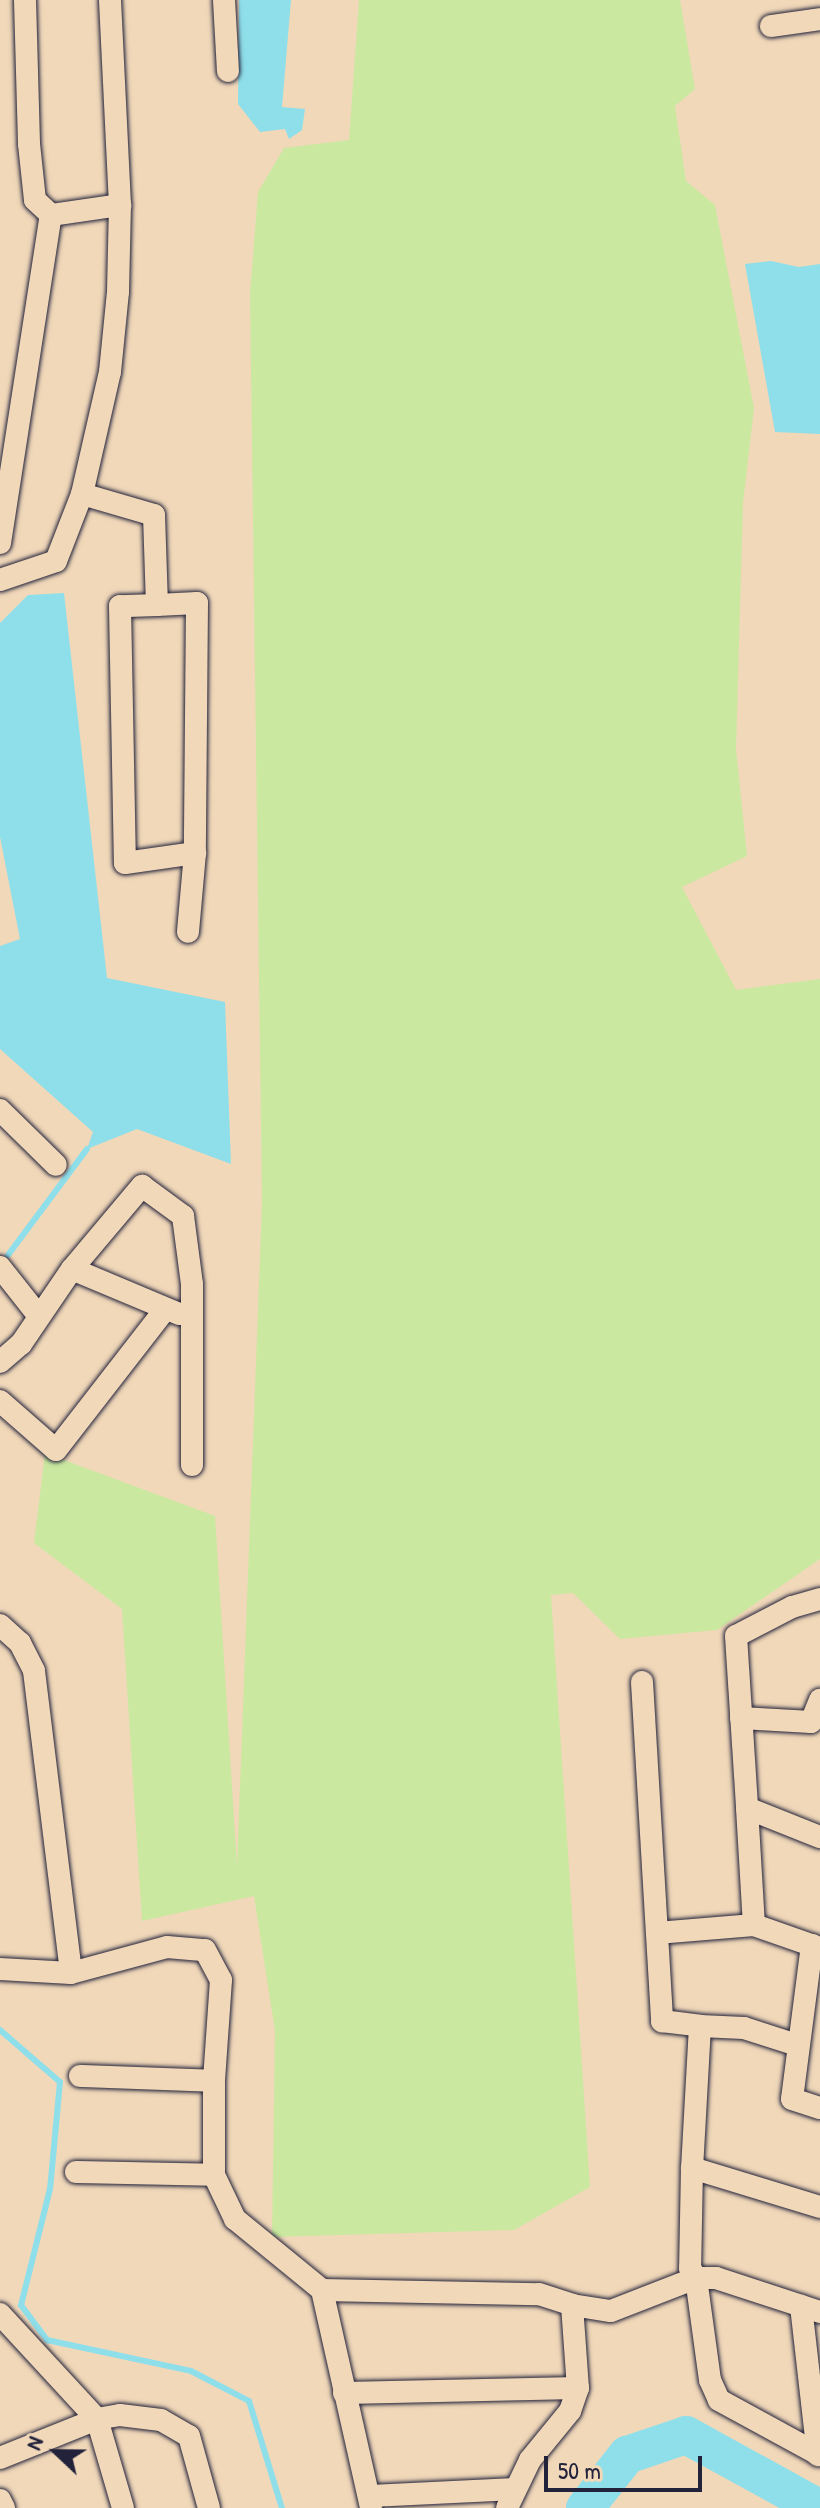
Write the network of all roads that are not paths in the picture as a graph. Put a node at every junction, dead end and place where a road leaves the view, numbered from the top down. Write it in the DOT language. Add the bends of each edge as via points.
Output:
graph roads {
  1 [pos="25,0"];
  2 [pos="110,0"];
  3 [pos="224,0"];
  4 [pos="820,19"];
  5 [pos="771,26"];
  6 [pos="228,71"];
  7 [pos="120,205"];
  8 [pos="51,215"];
  9 [pos="82,494"];
  10 [pos="0,543"];
  11 [pos="0,580"];
  12 [pos="157,605"];
  13 [pos="195,853"];
  14 [pos="188,932"];
  15 [pos="0,1110"];
  16 [pos="56,1165"];
  17 [pos="0,1267"];
  18 [pos="72,1269"];
  19 [pos="164,1311"];
  20 [pos="38,1315"];
  21 [pos="191,1317"];
  22 [pos="0,1362"];
  23 [pos="0,1401"];
  24 [pos="192,1465"];
  25 [pos="820,1599"];
  26 [pos="0,1625"];
  27 [pos="642,1682"];
  28 [pos="820,1700"];
  29 [pos="741,1718"];
  30 [pos="747,1808"];
  31 [pos="820,1837"];
  32 [pos="754,1925"];
  33 [pos="657,1933"];
  34 [pos="816,1946"];
  35 [pos="0,1969"];
  36 [pos="71,1973"];
  37 [pos="700,2026"];
  38 [pos="797,2045"];
  39 [pos="80,2076"];
  40 [pos="214,2081"];
  41 [pos="820,2108"];
  42 [pos="692,2168"];
  43 [pos="76,2172"];
  44 [pos="214,2175"];
  45 [pos="820,2207"];
  46 [pos="696,2278"];
  47 [pos="322,2290"];
  48 [pos="572,2305"];
  49 [pos="811,2309"];
  50 [pos="0,2314"];
  51 [pos="578,2388"];
  52 [pos="344,2393"];
  53 [pos="97,2419"];
  54 [pos="819,2455"];
  55 [pos="0,2458"];
  56 [pos="511,2499"];
  57 [pos="0,2500"];
  58 [pos="371,2502"];
  59 [pos="4,2508"];
  60 [pos="123,2508"];
  61 [pos="209,2508"];
  1 -- 8 [label="street" via="35,200"];
  2 -- 7 [label="street"];
  3 -- 6 [label="street"];
  4 -- 5 [label="street"];
  7 -- 8 [label="street"];
  7 -- 9 [label="street" via="110,372"];
  8 -- 10 [label="street"];
  9 -- 11 [label="street" via="56,561"];
  9 -- 12 [label="street" via="154,515"];
  12 -- 13 [label="street" via="197,603"];
  12 -- 13 [label="street" via="120,606 125,863"];
  13 -- 14 [label="street"];
  15 -- 16 [label="street"];
  17 -- 20 [label="street"];
  18 -- 19 [label="street"];
  18 -- 20 [label="street"];
  18 -- 21 [label="street" via="142,1186 183,1216"];
  19 -- 21 [label="street"];
  19 -- 23 [label="street" via="56,1450"];
  20 -- 22 [label="street" via="21,1344"];
  21 -- 24 [label="street"];
  25 -- 29 [label="street" via="736,1636"];
  26 -- 36 [label="street" via="20,1643 34,1671"];
  27 -- 33 [label="street"];
  28 -- 29 [label="street" via="811,1722"];
  29 -- 30 [label="street"];
  30 -- 31 [label="street"];
  30 -- 32 [label="street"];
  32 -- 33 [label="street"];
  32 -- 34 [label="street"];
  33 -- 37 [label="street" via="662,2021"];
  34 -- 38 [label="street"];
  35 -- 36 [label="street"];
  36 -- 40 [label="street" via="167,1947 205,1950 221,1980"];
  37 -- 38 [label="street" via="744,2028"];
  37 -- 42 [label="street"];
  38 -- 41 [label="street" via="792,2099"];
  39 -- 40 [label="street"];
  40 -- 44 [label="street"];
  42 -- 45 [label="street"];
  42 -- 46 [label="street" via="690,2268"];
  43 -- 44 [label="street"];
  44 -- 47 [label="street" via="235,2219"];
  46 -- 48 [label="street" via="611,2311"];
  46 -- 49 [label="street" via="716,2278"];
  46 -- 54 [label="street" via="710,2380 719,2400"];
  47 -- 48 [label="street" via="539,2294"];
  47 -- 52 [label="street"];
  48 -- 51 [label="street"];
  49 -- 54 [label="street"];
  50 -- 53 [label="street"];
  51 -- 52 [label="street"];
  51 -- 56 [label="street" via="570,2411 530,2460"];
  52 -- 58 [label="street"];
  53 -- 55 [label="street"];
  53 -- 60 [label="street"];
  53 -- 61 [label="street" via="120,2415 161,2420 189,2436"];
  56 -- 58 [label="street"];
  57 -- 59 [label="street"];
}
